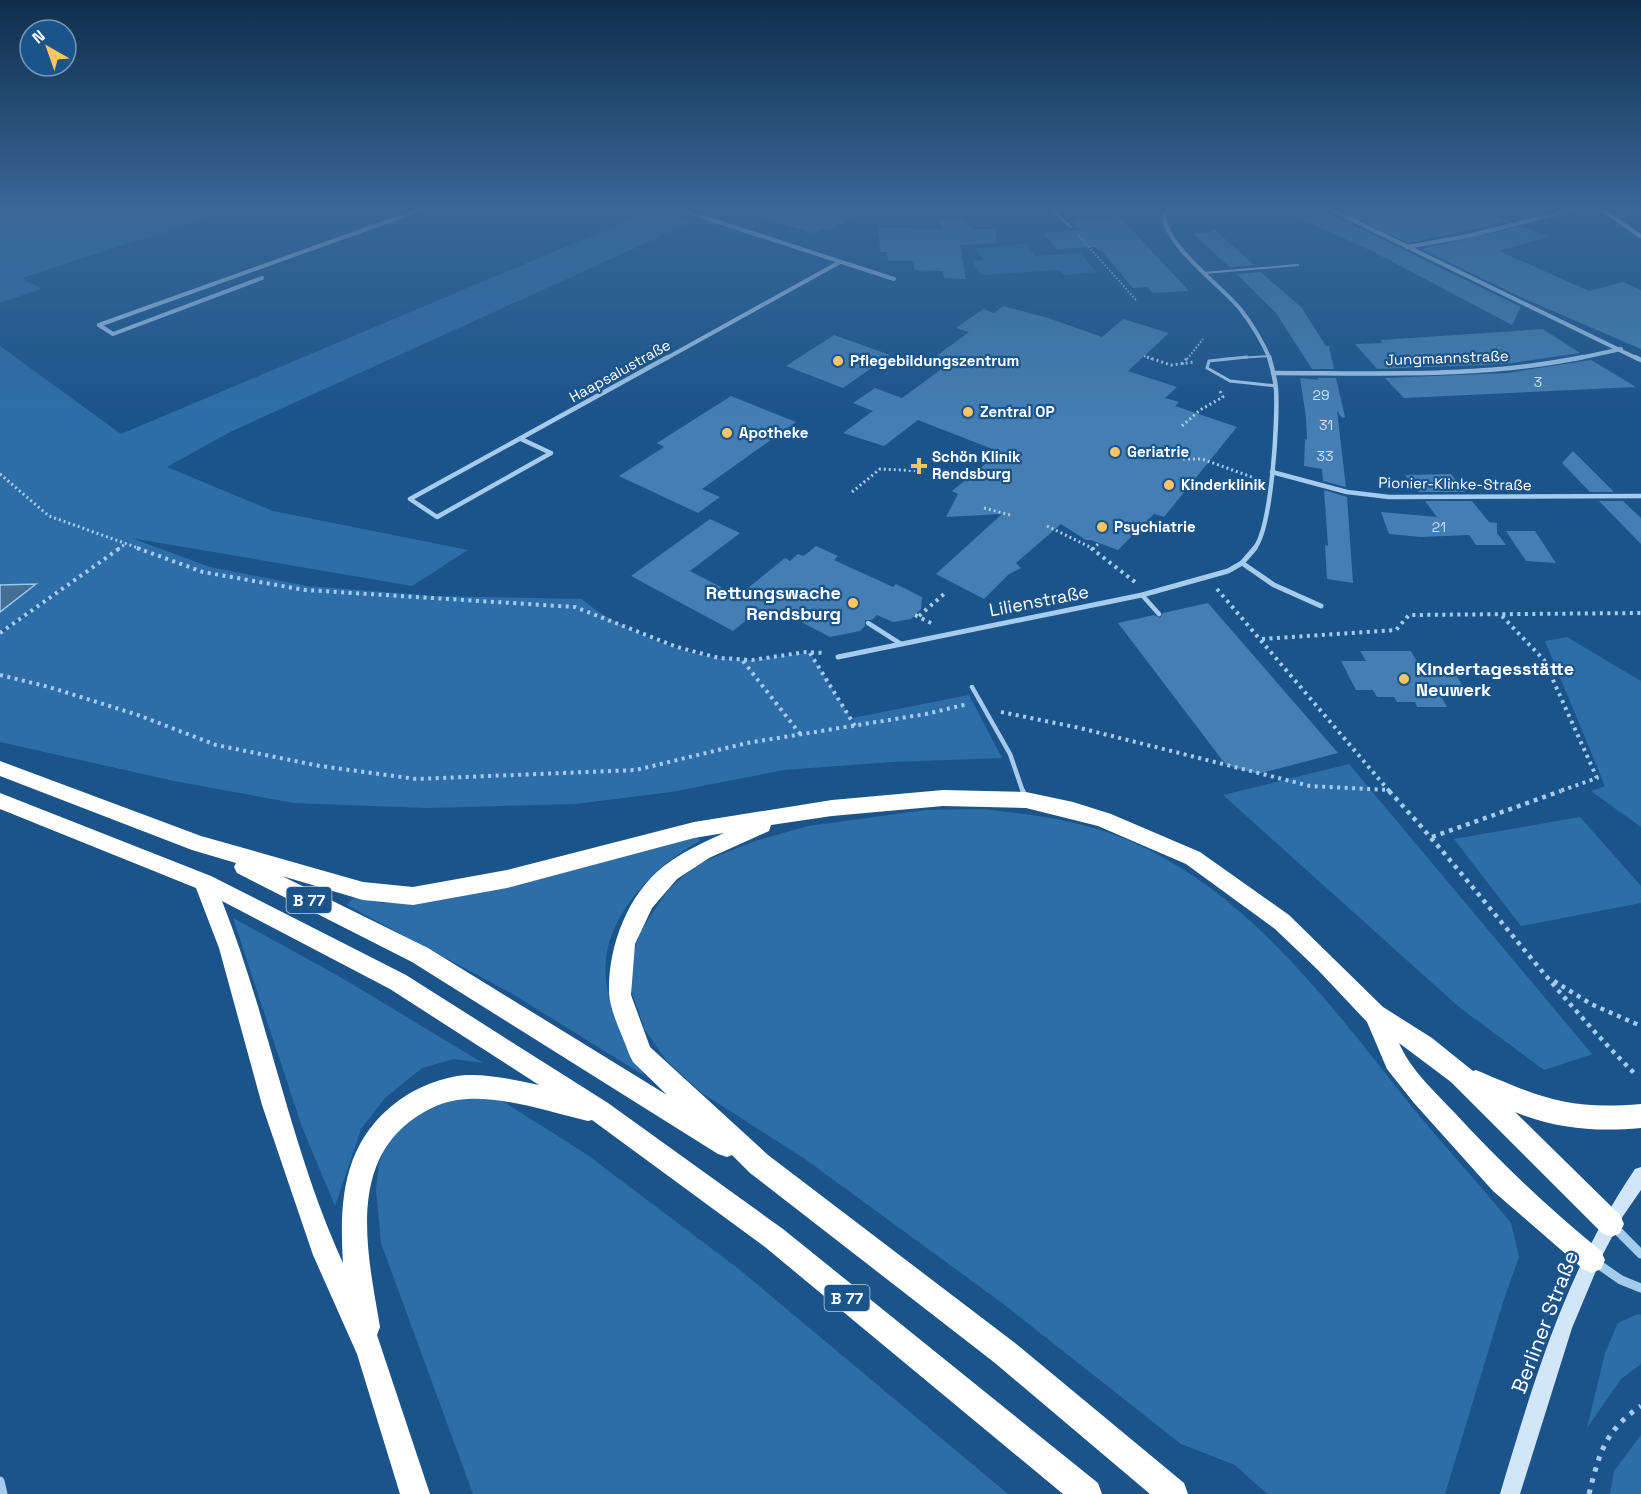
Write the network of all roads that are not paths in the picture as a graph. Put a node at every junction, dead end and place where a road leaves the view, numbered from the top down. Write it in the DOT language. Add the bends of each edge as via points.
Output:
graph roads {
  1 [pos="233,278"];
  2 [pos="261,278"];
  3 [pos="812,278"];
  4 [pos="890,278"];
  5 [pos="1209,278"];
  6 [pos="1471,278"];
  7 [pos="894,279"];
  8 [pos="1621,350"];
  9 [pos="1269,356"];
  10 [pos="1641,360"];
  11 [pos="1272,373"];
  12 [pos="1276,386"];
  13 [pos="521,439"];
  14 [pos="1272,472"];
  15 [pos="1641,496"];
  16 [pos="1242,563"];
  17 [pos="1142,596"];
  18 [pos="1321,606"];
  19 [pos="1159,614"];
  20 [pos="868,623"];
  21 [pos="901,644"];
  22 [pos="838,657"];
  23 [pos="972,687"];
  24 [pos="0,768"];
  25 [pos="1026,800"];
  26 [pos="0,801"];
  27 [pos="774,819"];
  28 [pos="199,844"];
  29 [pos="204,882"];
  30 [pos="1375,1015"];
  31 [pos="1459,1074"];
  32 [pos="600,1111"];
  33 [pos="1641,1116"];
  34 [pos="759,1164"];
  35 [pos="1641,1175"];
  36 [pos="1611,1224"];
  37 [pos="1641,1254"];
  38 [pos="1592,1260"];
  39 [pos="1641,1288"];
  40 [pos="370,1352"];
  41 [pos="0,1481"];
  42 [pos="3,1494"];
  43 [pos="415,1494"];
  44 [pos="1087,1494"];
  45 [pos="1173,1494"];
  46 [pos="1510,1494"];
  1 -- 2 [label="street" via="99,325 113,334"];
  3 -- 13 [label="street, Haapsalustraße"];
  4 -- 7 [label="street"];
  5 -- 9 [label="street" via="1241,310"];
  6 -- 8 [label="street"];
  8 -- 10 [label="street"];
  8 -- 11 [label="street, Jungmannstraße" via="1569,362 1502,369"];
  9 -- 11 [label="street"];
  9 -- 12 [label="lane" via="1209,361 1207,368 1213,375 1230,381"];
  11 -- 12 [label="street"];
  12 -- 14 [label="street"];
  13 -- 13 [label="street, Haapsalustraße" via="551,453 437,517 410,499"];
  14 -- 15 [label="street, Pionier-Klinke-Straße" via="1347,492 1389,497"];
  14 -- 16 [label="street" via="1264,527 1257,546"];
  16 -- 17 [label="street, Lilienstraße"];
  16 -- 18 [label="street" via="1274,585"];
  17 -- 19 [label="lane"];
  17 -- 21 [label="street, Lilienstraße"];
  20 -- 21 [label="lane"];
  21 -- 22 [label="street, Lilienstraße"];
  23 -- 25 [label="lane" via="1010,754"];
  24 -- 28 [label="highway, B 77"];
  25 -- 27 [label="highway" via="885,801"];
  25 -- 30 [label="highway" via="1104,820 1192,858 1289,928"];
  26 -- 29 [label="highway, B 77"];
  27 -- 28 [label="highway" via="694,830 507,879 413,896 353,889"];
  27 -- 34 [label="highway" via="702,852 670,873 645,902 624,943 620,995 641,1054"];
  28 -- 34 [label="highway, B 77" via="420,955"];
  29 -- 32 [label="highway, B 77" via="398,982"];
  29 -- 40 [label="highway" via="230,948 274,1104 326,1255"];
  30 -- 31 [label="highway"];
  30 -- 38 [label="highway" via="1395,1061 1422,1095 1502,1182"];
  31 -- 33 [label="highway" via="1558,1117 1608,1120"];
  31 -- 36 [label="highway"];
  32 -- 40 [label="highway" via="504,1090 450,1088 406,1108 386,1126 366,1153 354,1208 352,1239"];
  32 -- 44 [label="highway, B 77" via="774,1238"];
  34 -- 45 [label="highway, B 77" via="1005,1353"];
  35 -- 36 [label="main road, Berliner Straße"];
  36 -- 37 [label="street"];
  36 -- 38 [label="main road, Berliner Straße"];
  38 -- 39 [label="street"];
  38 -- 46 [label="main road, Berliner Straße" via="1556,1350"];
  40 -- 43 [label="highway"];
  41 -- 42 [label="street"];
}
